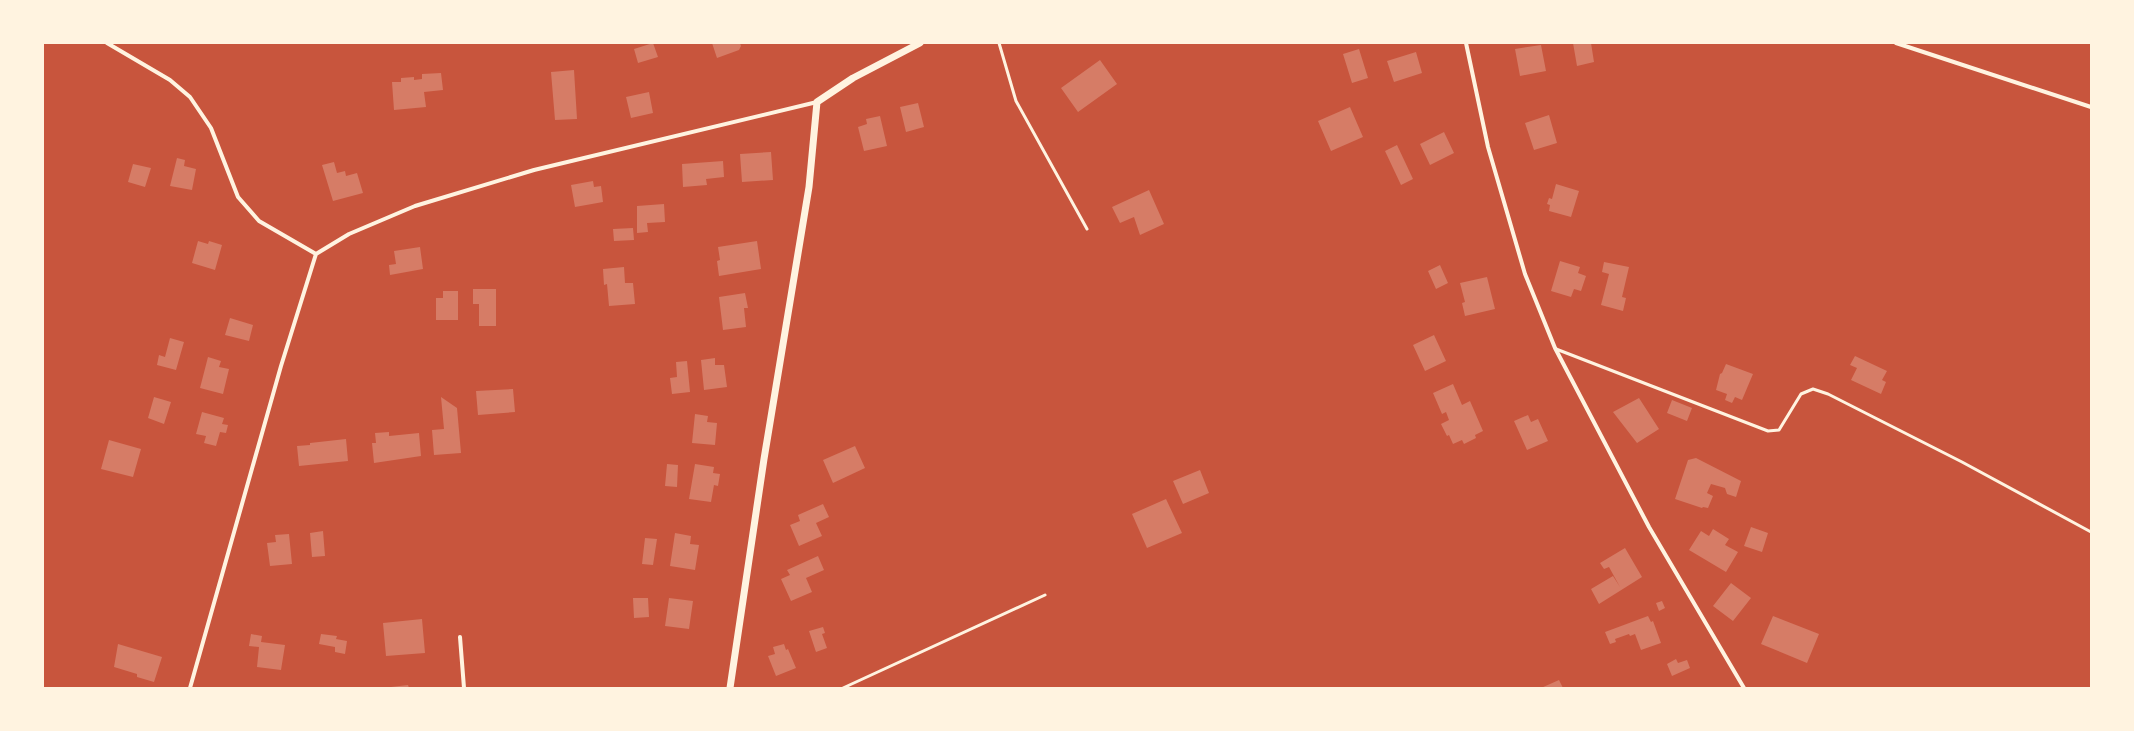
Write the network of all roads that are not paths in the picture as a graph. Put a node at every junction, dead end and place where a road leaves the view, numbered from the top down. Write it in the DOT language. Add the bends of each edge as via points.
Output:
graph roads {
  1 [pos="107,43"];
  2 [pos="920,43"];
  3 [pos="999,43"];
  4 [pos="1466,43"];
  5 [pos="1896,43"];
  6 [pos="817,102"];
  7 [pos="2091,107"];
  8 [pos="1087,229"];
  9 [pos="316,254"];
  10 [pos="1555,348"];
  11 [pos="2091,532"];
  12 [pos="1045,595"];
  13 [pos="460,637"];
  14 [pos="190,688"];
  15 [pos="464,688"];
  16 [pos="730,688"];
  17 [pos="843,688"];
  18 [pos="1744,688"];
  1 -- 9 [label="street" via="170,80 190,97 211,128 238,197 260,221"];
  2 -- 6 [label="street" via="853,78"];
  3 -- 8 [label="lane" via="1016,101"];
  4 -- 10 [label="street" via="1488,147 1525,274"];
  5 -- 7 [label="street"];
  6 -- 9 [label="street" via="534,170 415,206 349,234"];
  6 -- 16 [label="street" via="809,186 764,459"];
  9 -- 14 [label="street" via="281,366"];
  10 -- 11 [label="lane" via="1768,431 1779,430 1801,394 1812,389 1828,394 1962,462"];
  10 -- 18 [label="street" via="1649,527"];
  12 -- 17 [label="lane"];
  13 -- 15 [label="street"];
}
